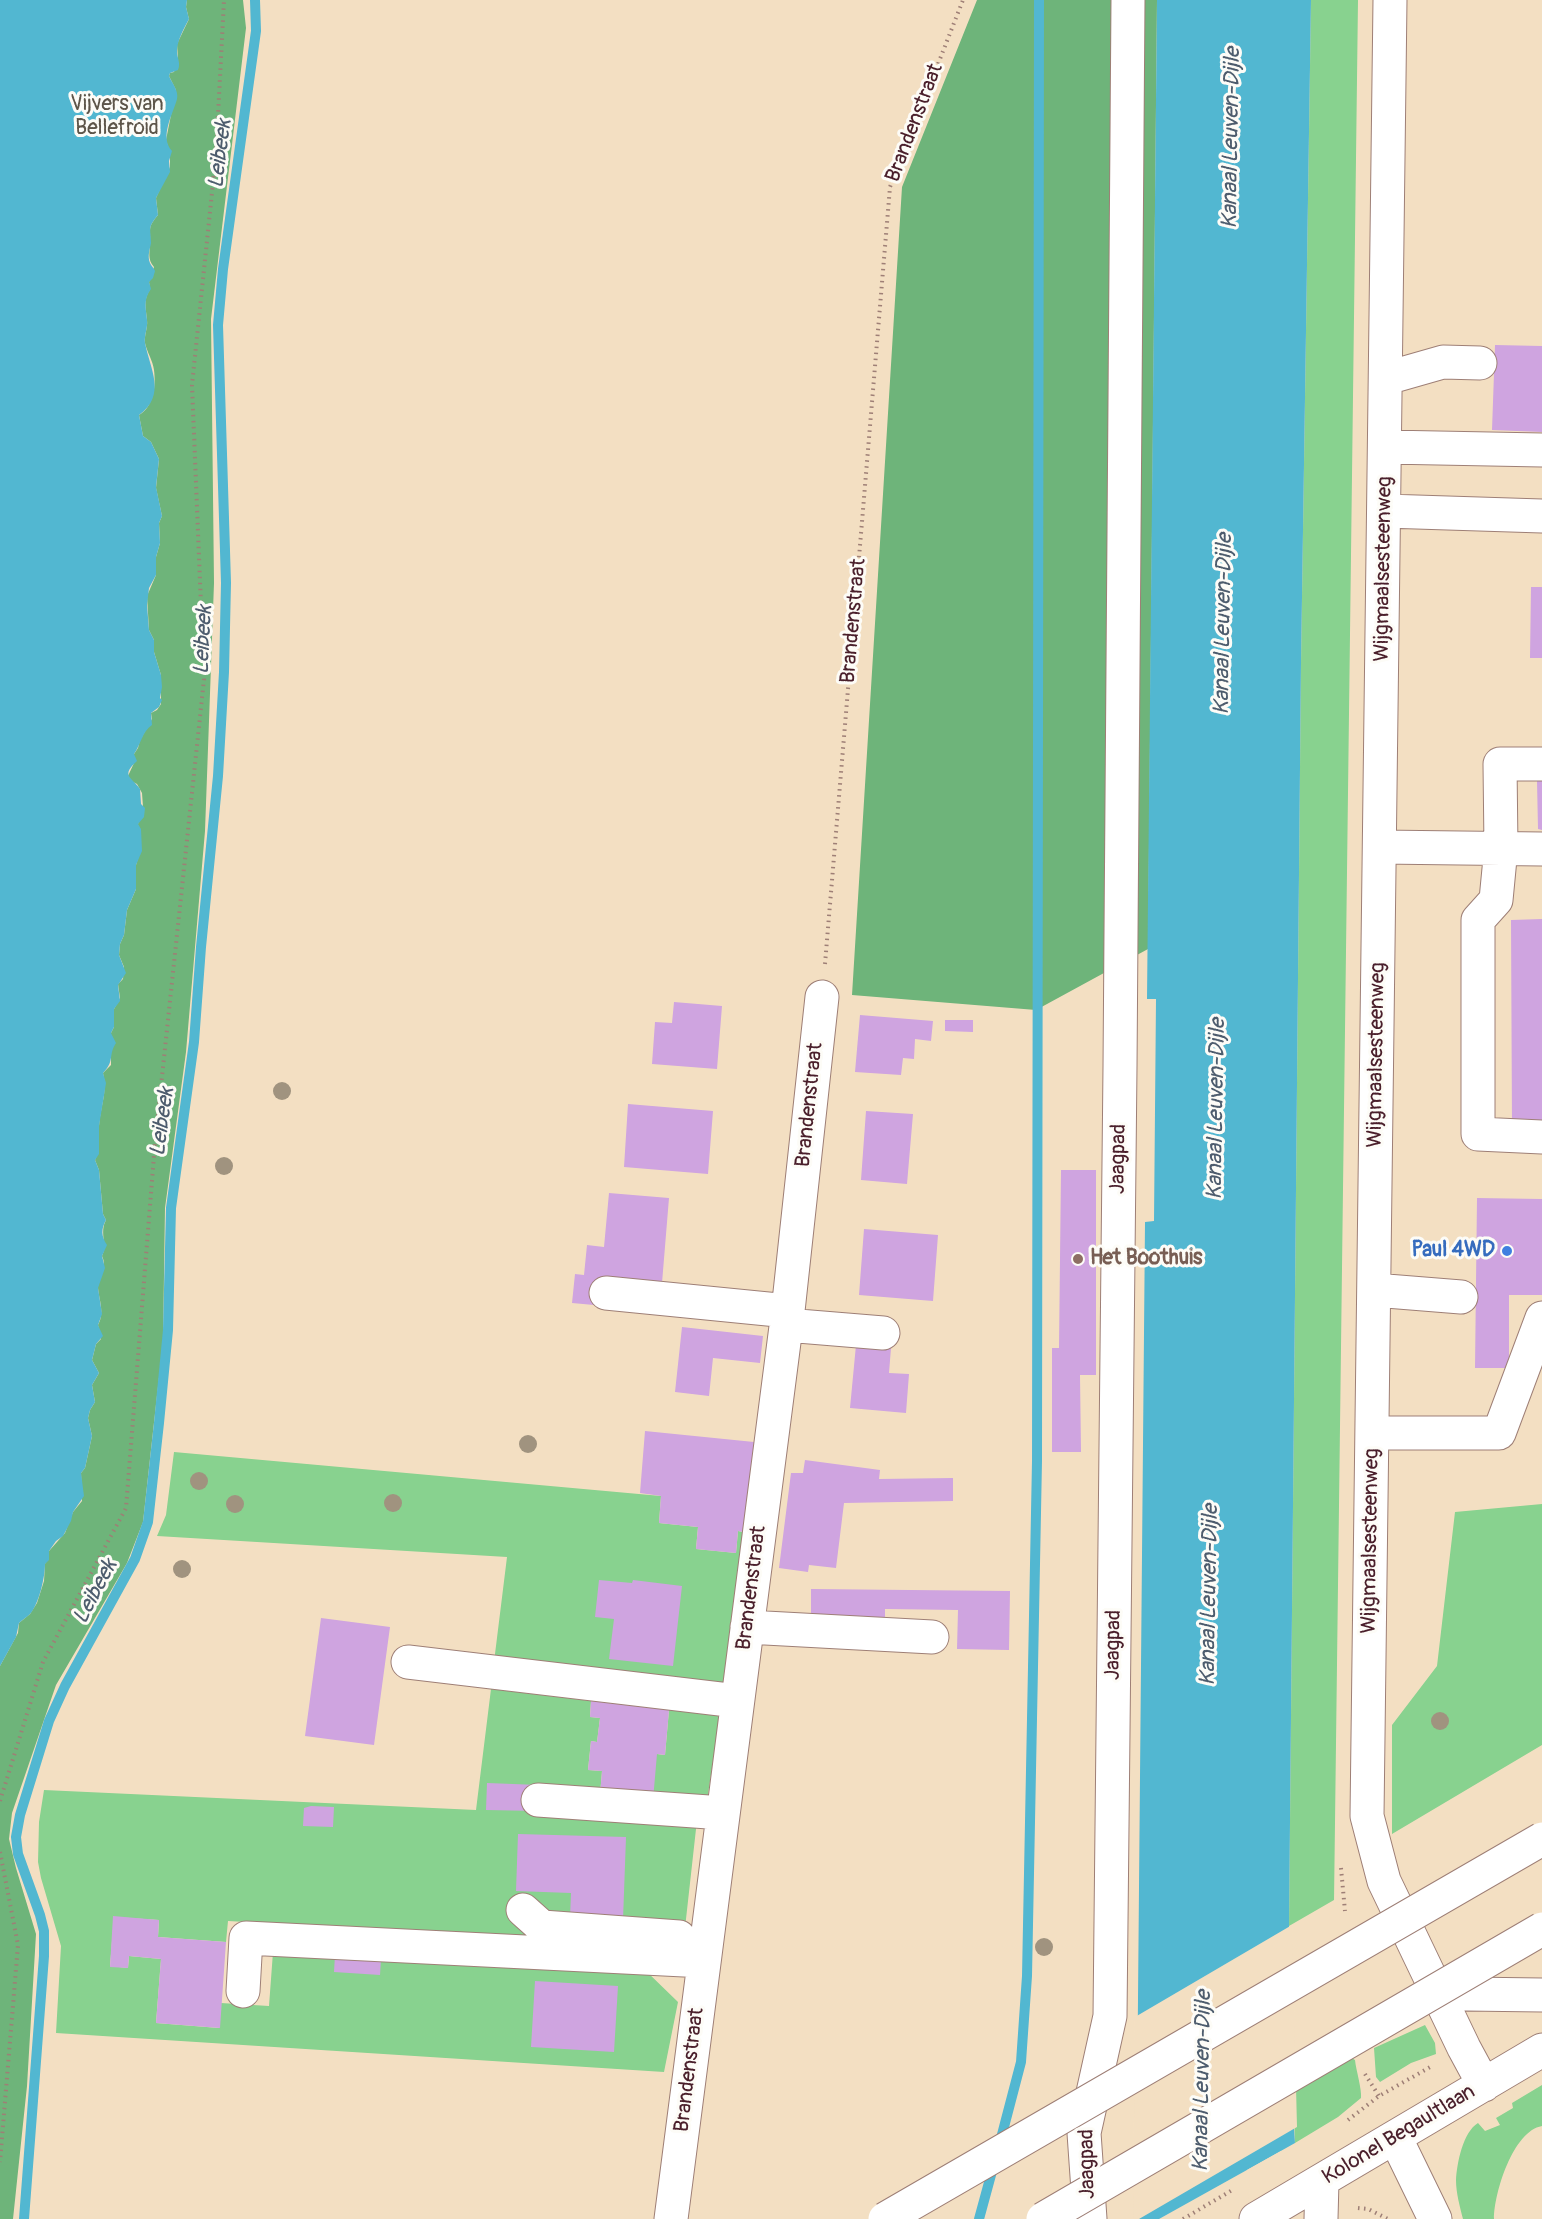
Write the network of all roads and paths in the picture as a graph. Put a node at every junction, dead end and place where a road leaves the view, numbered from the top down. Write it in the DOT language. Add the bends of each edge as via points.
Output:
graph roads {
  1 [pos="224,0"];
  2 [pos="963,0"];
  3 [pos="1128,0"];
  4 [pos="1390,0"];
  5 [pos="1480,363"];
  6 [pos="1387,378"];
  7 [pos="1386,447"];
  8 [pos="1542,450"];
  9 [pos="1385,511"];
  10 [pos="1542,516"];
  11 [pos="1542,764"];
  12 [pos="1380,847"];
  13 [pos="1501,849"];
  14 [pos="1542,849"];
  15 [pos="822,998"];
  16 [pos="1542,1137"];
  17 [pos="1374,1290"];
  18 [pos="606,1293"];
  19 [pos="1461,1297"];
  20 [pos="787,1318"];
  21 [pos="1542,1318"];
  22 [pos="883,1333"];
  23 [pos="1372,1433"];
  24 [pos="747,1627"];
  25 [pos="932,1637"];
  26 [pos="408,1662"];
  27 [pos="738,1701"];
  28 [pos="538,1800"];
  29 [pos="0,1801"];
  30 [pos="723,1813"];
  31 [pos="1542,1839"];
  32 [pos="0,1852"];
  33 [pos="523,1910"];
  34 [pos="1542,1929"];
  35 [pos="705,1950"];
  36 [pos="1432,1981"];
  37 [pos="243,1991"];
  38 [pos="1542,1995"];
  39 [pos="1542,2050"];
  40 [pos="1412,2077"];
  41 [pos="1484,2085"];
  42 [pos="1379,2096"];
  43 [pos="1395,2137"];
  44 [pos="0,2162"];
  45 [pos="1323,2200"];
  46 [pos="671,2219"];
  47 [pos="885,2219"];
  48 [pos="1042,2219"];
  49 [pos="1090,2219"];
  50 [pos="1256,2219"];
  51 [pos="1388,2219"];
  52 [pos="1435,2219"];
  1 -- 29 [label="path" via="216,154 192,385 204,679 155,1143 126,1508 44,1662"];
  2 -- 15 [label="path, Brandenstraat" via="890,187"];
  3 -- 49 [label="main road, Jaagpad" via="1110,2016 1084,2133"];
  4 -- 6 [label="main road, Wijgmaalsesteenweg"];
  5 -- 6 [label="main road" via="1443,362"];
  6 -- 7 [label="main road, Wijgmaalsesteenweg"];
  7 -- 8 [label="main road"];
  7 -- 9 [label="main road, Wijgmaalsesteenweg"];
  9 -- 10 [label="main road"];
  9 -- 12 [label="main road, Wijgmaalsesteenweg"];
  11 -- 13 [label="main road" via="1500,764"];
  12 -- 13 [label="main road"];
  12 -- 17 [label="main road, Wijgmaalsesteenweg"];
  13 -- 14 [label="main road"];
  13 -- 16 [label="main road" via="1496,900 1478,920 1478,1134"];
  15 -- 20 [label="main road, Brandenstraat"];
  17 -- 19 [label="main road"];
  17 -- 23 [label="main road, Wijgmaalsesteenweg"];
  18 -- 20 [label="main road"];
  20 -- 22 [label="main road"];
  20 -- 24 [label="main road, Brandenstraat"];
  21 -- 23 [label="main road" via="1499,1433"];
  23 -- 36 [label="main road, Wijgmaalsesteenweg" via="1367,1816 1384,1881"];
  24 -- 25 [label="main road"];
  24 -- 27 [label="main road, Brandenstraat"];
  26 -- 27 [label="main road"];
  27 -- 30 [label="main road, Brandenstraat"];
  28 -- 30 [label="main road"];
  30 -- 35 [label="main road, Brandenstraat"];
  31 -- 47 [label="main road, bridge"];
  32 -- 44 [label="path" via="18,1945"];
  33 -- 35 [label="main road" via="542,1927"];
  34 -- 48 [label="main road, bridge"];
  35 -- 37 [label="main road" via="246,1938"];
  35 -- 46 [label="main road, Brandenstraat"];
  36 -- 38 [label="main road" via="1466,1994"];
  36 -- 41 [label="main road, Wijgmaalsesteenweg"];
  39 -- 41 [label="main road, Kolonel Begaultlaan"];
  40 -- 42 [label="path"];
  41 -- 43 [label="main road, Kolonel Begaultlaan"];
  43 -- 45 [label="main road, Kolonel Begaultlaan"];
  43 -- 52 [label="main road"];
  45 -- 50 [label="main road, Kolonel Begaultlaan"];
  45 -- 51 [label="path" via="1368,2210"];
}
